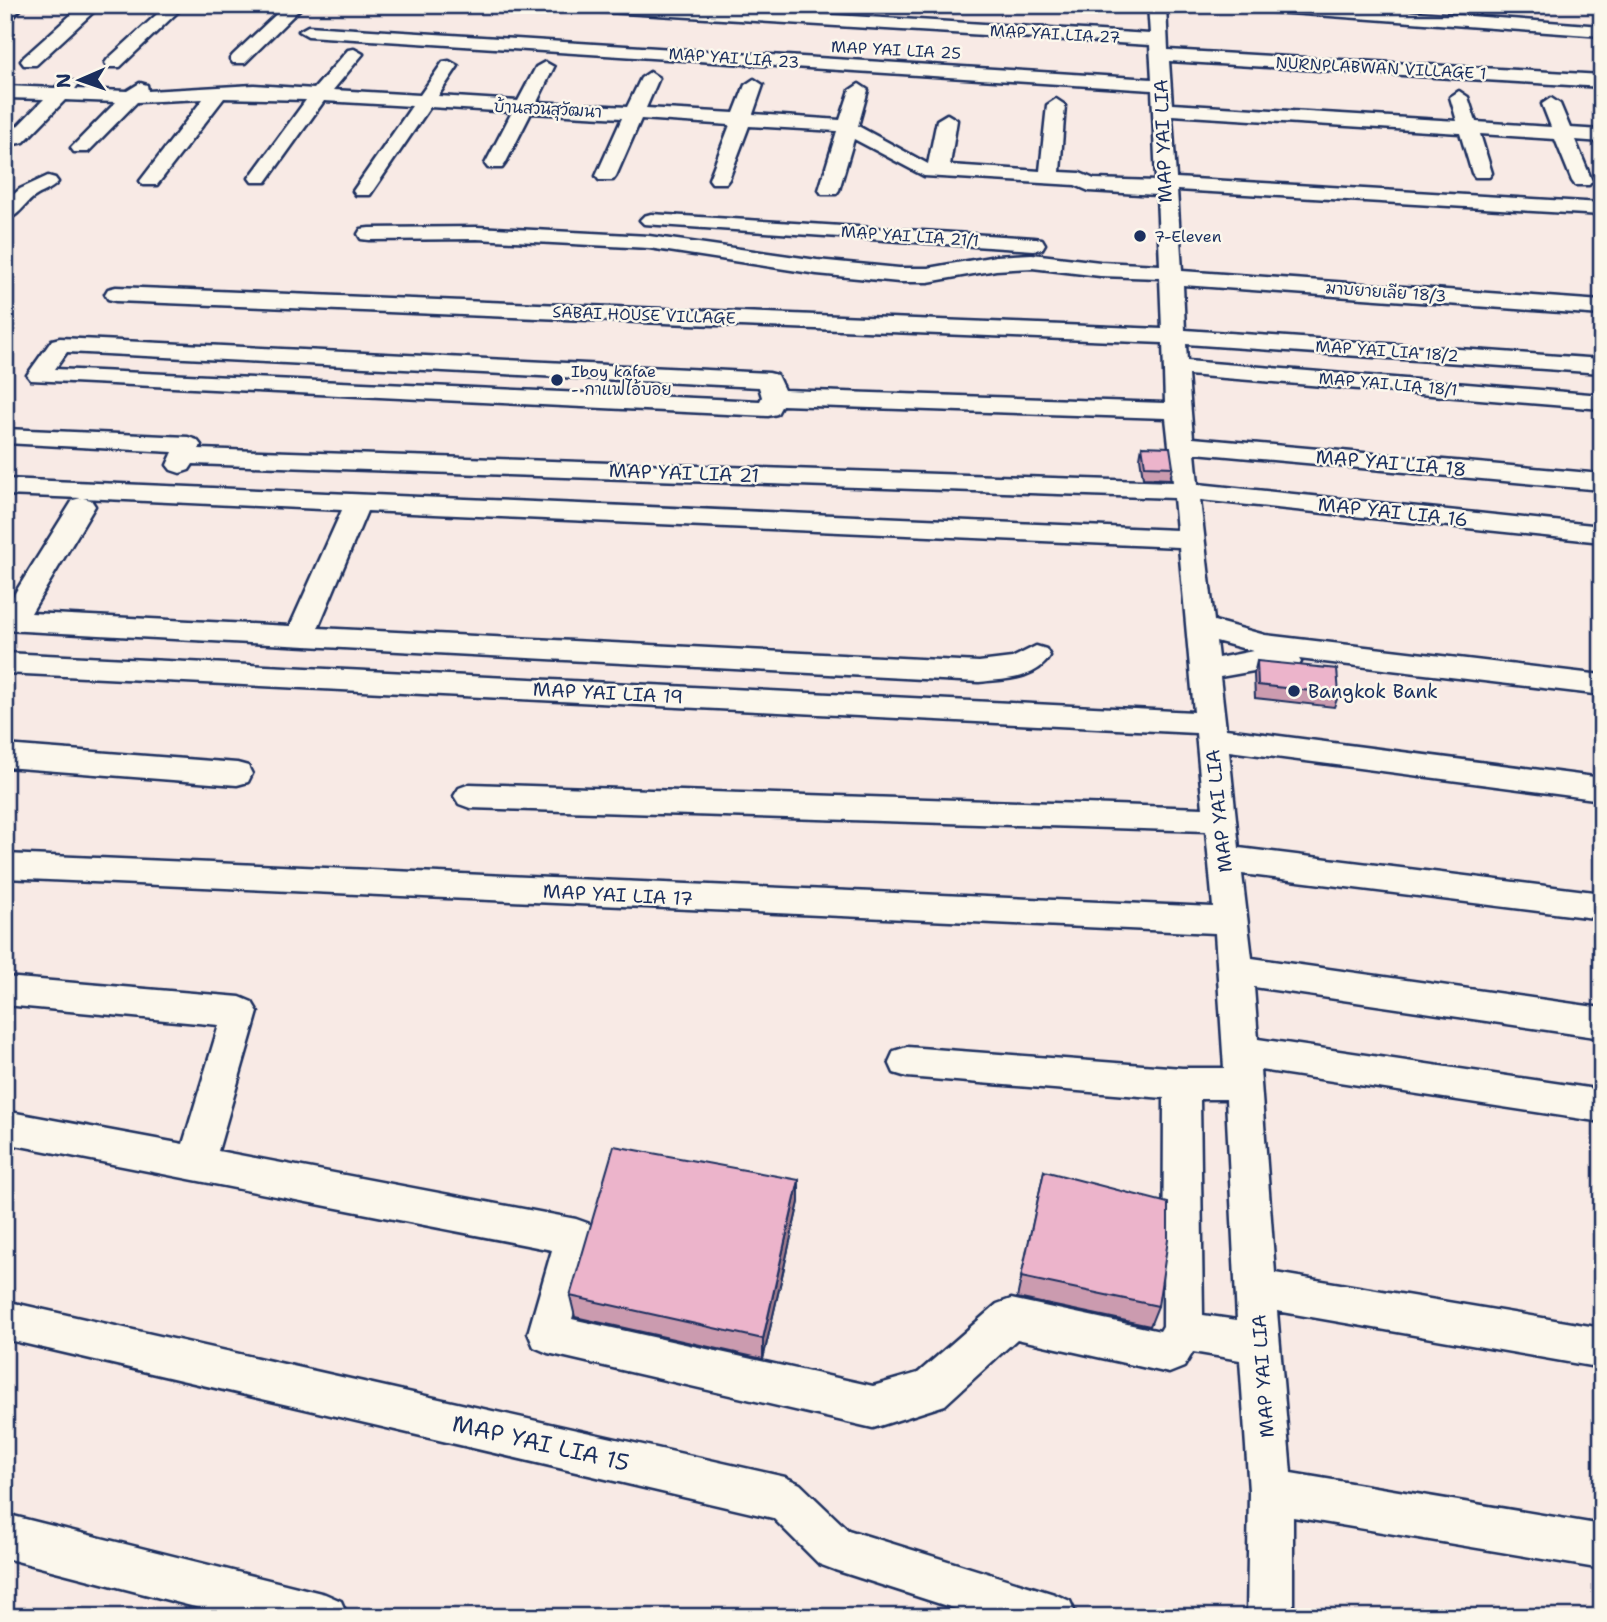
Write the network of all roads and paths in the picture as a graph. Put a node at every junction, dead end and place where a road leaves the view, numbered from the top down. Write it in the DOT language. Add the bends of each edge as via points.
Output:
graph roads {
  1 [pos="16,5"];
  2 [pos="93,5"];
  3 [pos="177,5"];
  4 [pos="296,5"];
  5 [pos="574,5"];
  6 [pos="855,5"];
  7 [pos="1250,5"];
  8 [pos="5,16"];
  9 [pos="339,16"];
  10 [pos="308,31"];
  11 [pos="1602,31"];
  12 [pos="897,50"];
  13 [pos="354,54"];
  14 [pos="1158,56"];
  15 [pos="239,59"];
  16 [pos="30,61"];
  17 [pos="114,63"];
  18 [pos="449,66"];
  19 [pos="545,67"];
  20 [pos="76,77"];
  21 [pos="151,77"];
  22 [pos="650,78"];
  23 [pos="1602,81"];
  24 [pos="754,85"];
  25 [pos="859,90"];
  26 [pos="5,92"];
  27 [pos="61,94"];
  28 [pos="217,94"];
  29 [pos="319,95"];
  30 [pos="132,97"];
  31 [pos="1459,97"];
  32 [pos="424,102"];
  33 [pos="1551,104"];
  34 [pos="1056,105"];
  35 [pos="525,108"];
  36 [pos="633,113"];
  37 [pos="741,120"];
  38 [pos="947,120"];
  39 [pos="846,127"];
  40 [pos="1468,128"];
  41 [pos="1563,133"];
  42 [pos="1602,136"];
  43 [pos="11,139"];
  44 [pos="81,148"];
  45 [pos="495,164"];
  46 [pos="939,170"];
  47 [pos="1482,173"];
  48 [pos="606,176"];
  49 [pos="1048,177"];
  50 [pos="259,178"];
  51 [pos="719,179"];
  52 [pos="48,181"];
  53 [pos="150,181"];
  54 [pos="1582,181"];
  55 [pos="1165,183"];
  56 [pos="5,189"];
  57 [pos="829,190"];
  58 [pos="363,191"];
  59 [pos="27,193"];
  60 [pos="1602,209"];
  61 [pos="5,214"];
  62 [pos="651,220"];
  63 [pos="369,234"];
  64 [pos="1169,267"];
  65 [pos="116,294"];
  66 [pos="1602,307"];
  67 [pos="1172,336"];
  68 [pos="397,362"];
  69 [pos="1602,366"];
  70 [pos="1175,367"];
  71 [pos="382,391"];
  72 [pos="774,397"];
  73 [pos="1602,402"];
  74 [pos="1178,411"];
  75 [pos="5,436"];
  76 [pos="1181,444"];
  77 [pos="184,456"];
  78 [pos="1602,482"];
  79 [pos="5,487"];
  80 [pos="1184,489"];
  81 [pos="165,494"];
  82 [pos="358,502"];
  83 [pos="82,506"];
  84 [pos="1602,534"];
  85 [pos="1189,539"];
  86 [pos="8,622"];
  87 [pos="1201,627"];
  88 [pos="300,636"];
  89 [pos="1036,656"];
  90 [pos="5,663"];
  91 [pos="1205,670"];
  92 [pos="1594,691"];
  93 [pos="1211,731"];
  94 [pos="5,756"];
  95 [pos="237,774"];
  96 [pos="1602,789"];
  97 [pos="470,796"];
  98 [pos="1221,820"];
  99 [pos="1225,859"];
  100 [pos="5,866"];
  101 [pos="1602,906"];
  102 [pos="1231,921"];
  103 [pos="1236,970"];
  104 [pos="5,991"];
  105 [pos="1602,1023"];
  106 [pos="907,1062"];
  107 [pos="1242,1068"];
  108 [pos="1182,1084"];
  109 [pos="1602,1106"];
  110 [pos="5,1127"];
  111 [pos="196,1164"];
  112 [pos="1257,1289"];
  113 [pos="5,1320"];
  114 [pos="1183,1331"];
  115 [pos="1259,1343"];
  116 [pos="1602,1348"];
  117 [pos="1272,1490"];
  118 [pos="5,1536"];
  119 [pos="1602,1547"];
  120 [pos="325,1617"];
  121 [pos="1054,1617"];
  122 [pos="1270,1617"];
  1 -- 8 [label="street"];
  2 -- 16 [label="street"];
  3 -- 17 [label="street"];
  4 -- 15 [label="street"];
  5 -- 14 [label="street, MAP YAI LIA 27"];
  6 -- 14 [label="street"];
  7 -- 11 [label="street"];
  9 -- 12 [label="street, MAP YAI LIA 25"];
  10 -- 14 [label="street, MAP YAI LIA 23"];
  13 -- 29 [label="street"];
  14 -- 23 [label="street, NURNPLABWAN VILLAGE 1"];
  14 -- 40 [label="street"];
  14 -- 55 [label="street, MAP YAI LIA"];
  18 -- 32 [label="street"];
  19 -- 35 [label="street"];
  20 -- 27 [label="street"];
  21 -- 30 [label="street"];
  22 -- 36 [label="street"];
  24 -- 37 [label="street"];
  25 -- 39 [label="street"];
  26 -- 27 [label="street, บ้านสวนสุวัฒนา"];
  27 -- 30 [label="street, บ้านสวนสุวัฒนา"];
  27 -- 43 [label="street"];
  28 -- 29 [label="street, บ้านสวนสุวัฒนา"];
  28 -- 30 [label="street, บ้านสวนสุวัฒนา"];
  28 -- 53 [label="street"];
  29 -- 32 [label="street, บ้านสวนสุวัฒนา"];
  29 -- 50 [label="street"];
  30 -- 44 [label="street"];
  31 -- 40 [label="street"];
  32 -- 35 [label="street, บ้านสวนสุวัฒนา"];
  32 -- 58 [label="street"];
  33 -- 41 [label="street"];
  34 -- 49 [label="street"];
  35 -- 36 [label="street, บ้านสวนสุวัฒนา"];
  35 -- 45 [label="street"];
  36 -- 37 [label="street, บ้านสวนสุวัฒนา"];
  36 -- 48 [label="street"];
  37 -- 39 [label="street, บ้านสวนสุวัฒนา"];
  37 -- 51 [label="street"];
  38 -- 46 [label="street"];
  39 -- 46 [label="street, บ้านสวนสุวัฒนา" via="923,170"];
  39 -- 57 [label="street"];
  40 -- 41 [label="street"];
  40 -- 47 [label="street"];
  41 -- 42 [label="street"];
  41 -- 54 [label="street"];
  46 -- 49 [label="street, บ้านสวนสุวัฒนา"];
  49 -- 55 [label="street, บ้านสวนสุวัฒนา" via="1080,179 1089,185"];
  52 -- 59 [label="street"];
  55 -- 60 [label="street, บ้านสวนสุวัฒนา"];
  55 -- 64 [label="street, MAP YAI LIA"];
  56 -- 59 [label="street"];
  59 -- 61 [label="street"];
  62 -- 64 [label="street, MAP YAI LIA 21/1"];
  63 -- 64 [label="street" via="503,234 649,242 899,275 928,275 996,262 1032,261 1100,270"];
  64 -- 66 [label="street, มาบยายเลีย 18/3"];
  64 -- 67 [label="street, MAP YAI LIA"];
  65 -- 67 [label="street, SABAI HOUSE VILLAGE"];
  67 -- 69 [label="street, MAP YAI LIA 18/2"];
  67 -- 70 [label="street, MAP YAI LIA"];
  68 -- 71 [label="street"];
  68 -- 71 [label="street" via="60,345 39,375"];
  68 -- 72 [label="street" via="769,380"];
  70 -- 73 [label="street, MAP YAI LIA 18/1"];
  70 -- 74 [label="street, MAP YAI LIA"];
  71 -- 72 [label="street" via="768,409"];
  72 -- 74 [label="street"];
  74 -- 76 [label="street, MAP YAI LIA"];
  75 -- 77 [label="street" via="188,445"];
  76 -- 78 [label="street, MAP YAI LIA 18"];
  76 -- 80 [label="street, MAP YAI LIA"];
  77 -- 80 [label="street, MAP YAI LIA 21"];
  77 -- 81 [label="street"];
  79 -- 81 [label="street"];
  80 -- 84 [label="street, MAP YAI LIA 16"];
  80 -- 85 [label="street, MAP YAI LIA"];
  81 -- 82 [label="street"];
  82 -- 85 [label="street"];
  82 -- 88 [label="street"];
  83 -- 86 [label="street"];
  85 -- 87 [label="street, MAP YAI LIA"];
  86 -- 88 [label="street"];
  87 -- 91 [label="street, MAP YAI LIA"];
  87 -- 92 [label="street" via="1265,645"];
  88 -- 89 [label="street" via="979,672 1019,667"];
  90 -- 93 [label="street, MAP YAI LIA 19"];
  91 -- 92 [label="street" via="1265,659"];
  91 -- 93 [label="street, MAP YAI LIA"];
  93 -- 96 [label="street, MAP YAI LIA 19"];
  93 -- 98 [label="street, MAP YAI LIA"];
  94 -- 95 [label="street"];
  97 -- 98 [label="street"];
  98 -- 99 [label="street, MAP YAI LIA"];
  99 -- 101 [label="street"];
  99 -- 102 [label="street, MAP YAI LIA"];
  100 -- 102 [label="street, MAP YAI LIA 17"];
  102 -- 103 [label="street, MAP YAI LIA"];
  103 -- 105 [label="street"];
  103 -- 107 [label="street, MAP YAI LIA"];
  104 -- 111 [label="street" via="240,1012"];
  106 -- 108 [label="street"];
  107 -- 108 [label="street"];
  107 -- 109 [label="street"];
  107 -- 112 [label="street, MAP YAI LIA"];
  108 -- 114 [label="street"];
  110 -- 111 [label="street"];
  111 -- 114 [label="street" via="576,1237 548,1333 873,1407 930,1390 1011,1318 1169,1353"];
  112 -- 115 [label="street, MAP YAI LIA"];
  112 -- 116 [label="street"];
  113 -- 121 [label="street, MAP YAI LIA 15" via="785,1499 835,1548"];
  114 -- 115 [label="street"];
  115 -- 117 [label="street, MAP YAI LIA"];
  117 -- 119 [label="street"];
  117 -- 122 [label="street, MAP YAI LIA"];
  118 -- 120 [label="street"];
}
